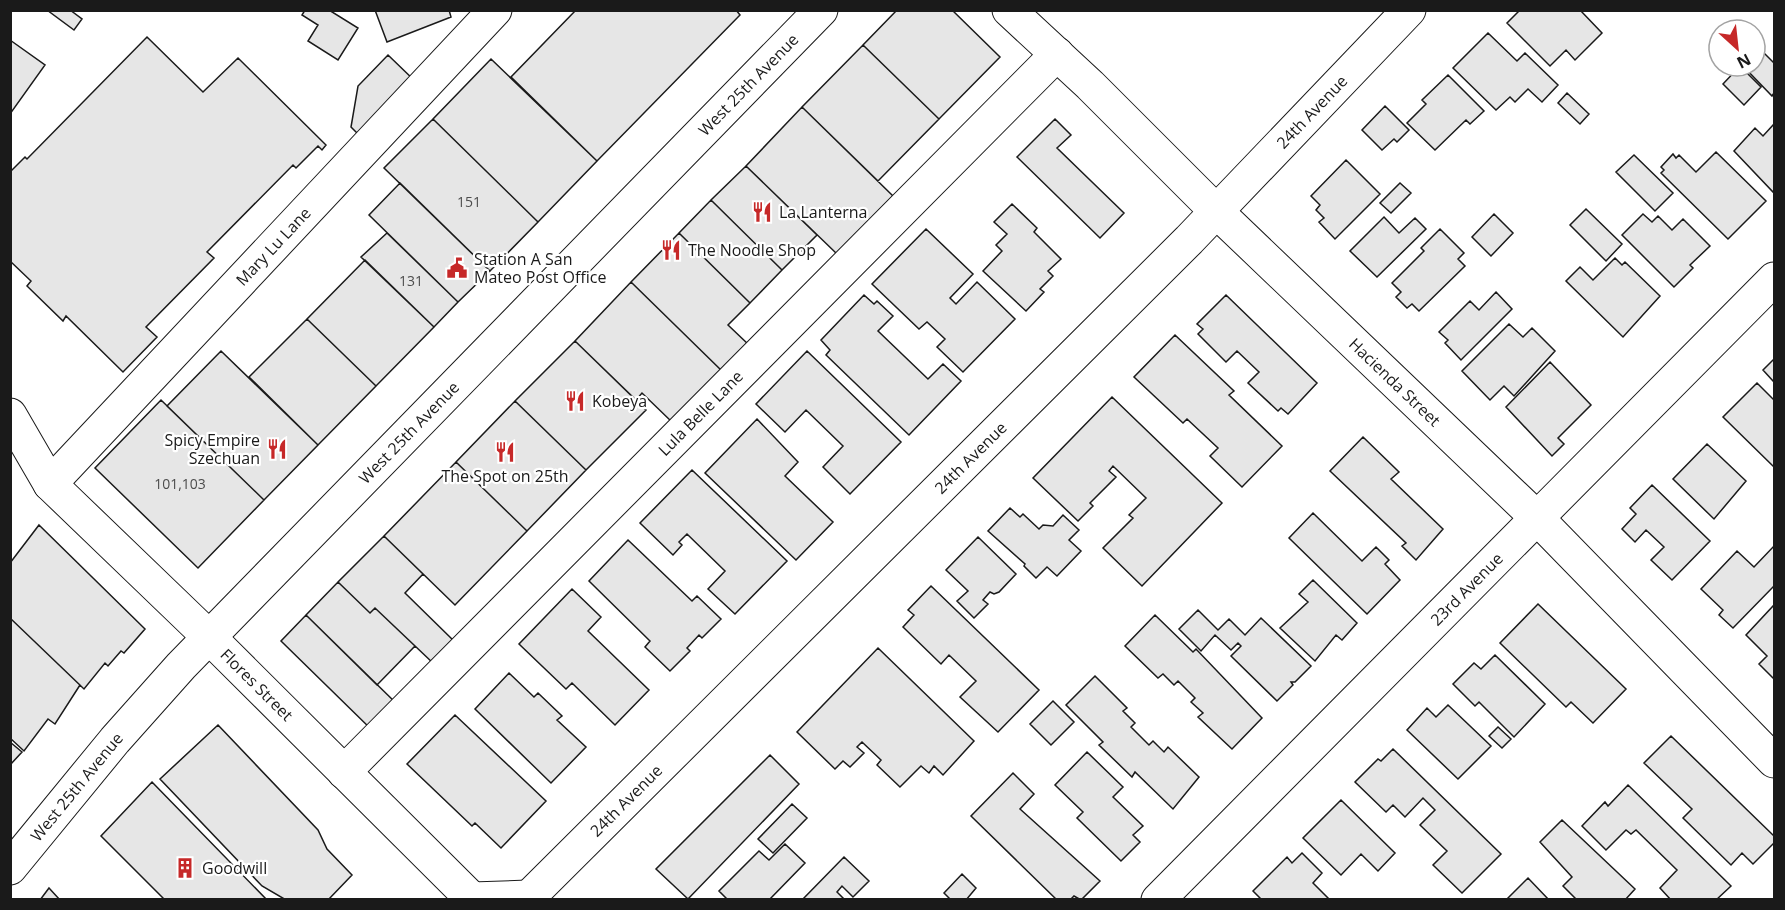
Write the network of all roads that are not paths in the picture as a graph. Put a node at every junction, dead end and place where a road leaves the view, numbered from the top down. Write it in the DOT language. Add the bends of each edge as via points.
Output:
graph roads {
  1 [pos="495,10"];
  2 [pos="821,10"];
  3 [pos="1409,10"];
  4 [pos="1028,16"];
  5 [pos="1057,54"];
  6 [pos="1216,211"];
  7 [pos="1774,279"];
  8 [pos="10,415"];
  9 [pos="50,484"];
  10 [pos="1537,518"];
  11 [pos="209,637"];
  12 [pos="1774,760"];
  13 [pos="344,772"];
  14 [pos="10,868"];
  15 [pos="530,899"];
  16 [pos="1158,900"];
  1 -- 9 [label="street, Mary Lu Lane"];
  2 -- 11 [label="street, West 25th Avenue"];
  3 -- 6 [label="street, 24th Avenue"];
  4 -- 5 [label="street, Hacienda Street"];
  5 -- 6 [label="street, Hacienda Street"];
  5 -- 13 [label="street, Lula Belle Lane"];
  6 -- 10 [label="street, Hacienda Street"];
  6 -- 15 [label="street, 24th Avenue"];
  7 -- 10 [label="street, 23rd Avenue"];
  8 -- 9 [label="street, Flores Street"];
  9 -- 11 [label="street, Flores Street"];
  10 -- 12 [label="street, Hacienda Street"];
  10 -- 16 [label="street, 23rd Avenue"];
  11 -- 13 [label="street, Flores Street"];
  11 -- 14 [label="street, West 25th Avenue" via="115,740"];
  13 -- 15 [label="street, Flores Street" via="472,899"];
}
